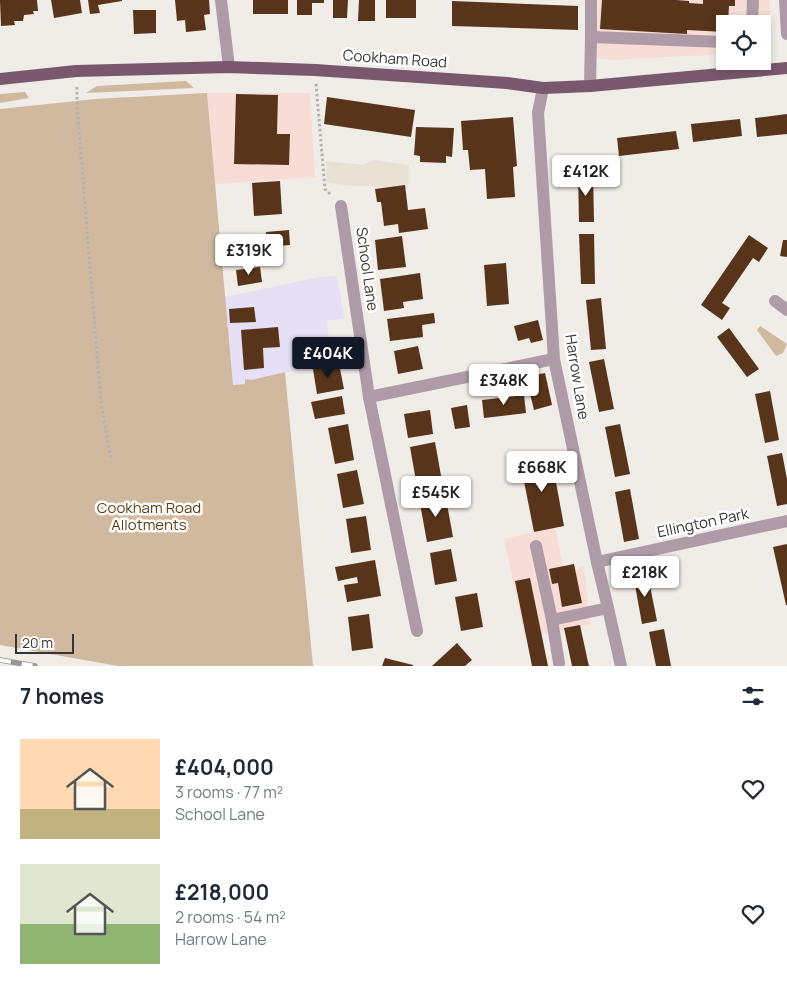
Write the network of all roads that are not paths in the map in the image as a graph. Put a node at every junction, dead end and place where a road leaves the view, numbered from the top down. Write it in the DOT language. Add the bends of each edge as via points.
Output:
graph roads {
  1 [pos="221,0"];
  2 [pos="591,0"];
  3 [pos="753,0"];
  4 [pos="785,0"];
  5 [pos="752,15"];
  6 [pos="787,34"];
  7 [pos="591,37"];
  8 [pos="716,42"];
  9 [pos="229,67"];
  10 [pos="787,68"];
  11 [pos="0,80"];
  12 [pos="590,86"];
  13 [pos="543,88"];
  14 [pos="341,206"];
  15 [pos="775,301"];
  16 [pos="787,310"];
  17 [pos="554,359"];
  18 [pos="369,397"];
  19 [pos="787,521"];
  20 [pos="536,546"];
  21 [pos="597,562"];
  22 [pos="608,608"];
  23 [pos="552,620"];
  24 [pos="417,631"];
  25 [pos="559,663"];
  26 [pos="621,666"];
  1 -- 9 [label="street"];
  2 -- 7 [label="street"];
  3 -- 5 [label="street"];
  4 -- 6 [label="street"];
  7 -- 8 [label="street"];
  7 -- 12 [label="street"];
  9 -- 11 [label="main road, Cookham Road" via="76,71"];
  9 -- 13 [label="main road, Cookham Road" via="315,70"];
  10 -- 12 [label="main road, Cookham Road"];
  12 -- 13 [label="main road, Cookham Road"];
  13 -- 17 [label="street, Harrow Lane" via="538,113"];
  14 -- 18 [label="street, School Lane"];
  15 -- 16 [label="street"];
  17 -- 18 [label="street"];
  17 -- 21 [label="street, Harrow Lane"];
  18 -- 24 [label="street, School Lane"];
  19 -- 21 [label="street, Ellington Park"];
  20 -- 23 [label="street"];
  21 -- 22 [label="street, Harrow Lane"];
  22 -- 23 [label="street"];
  22 -- 26 [label="street, Harrow Lane"];
  23 -- 25 [label="street"];
}
